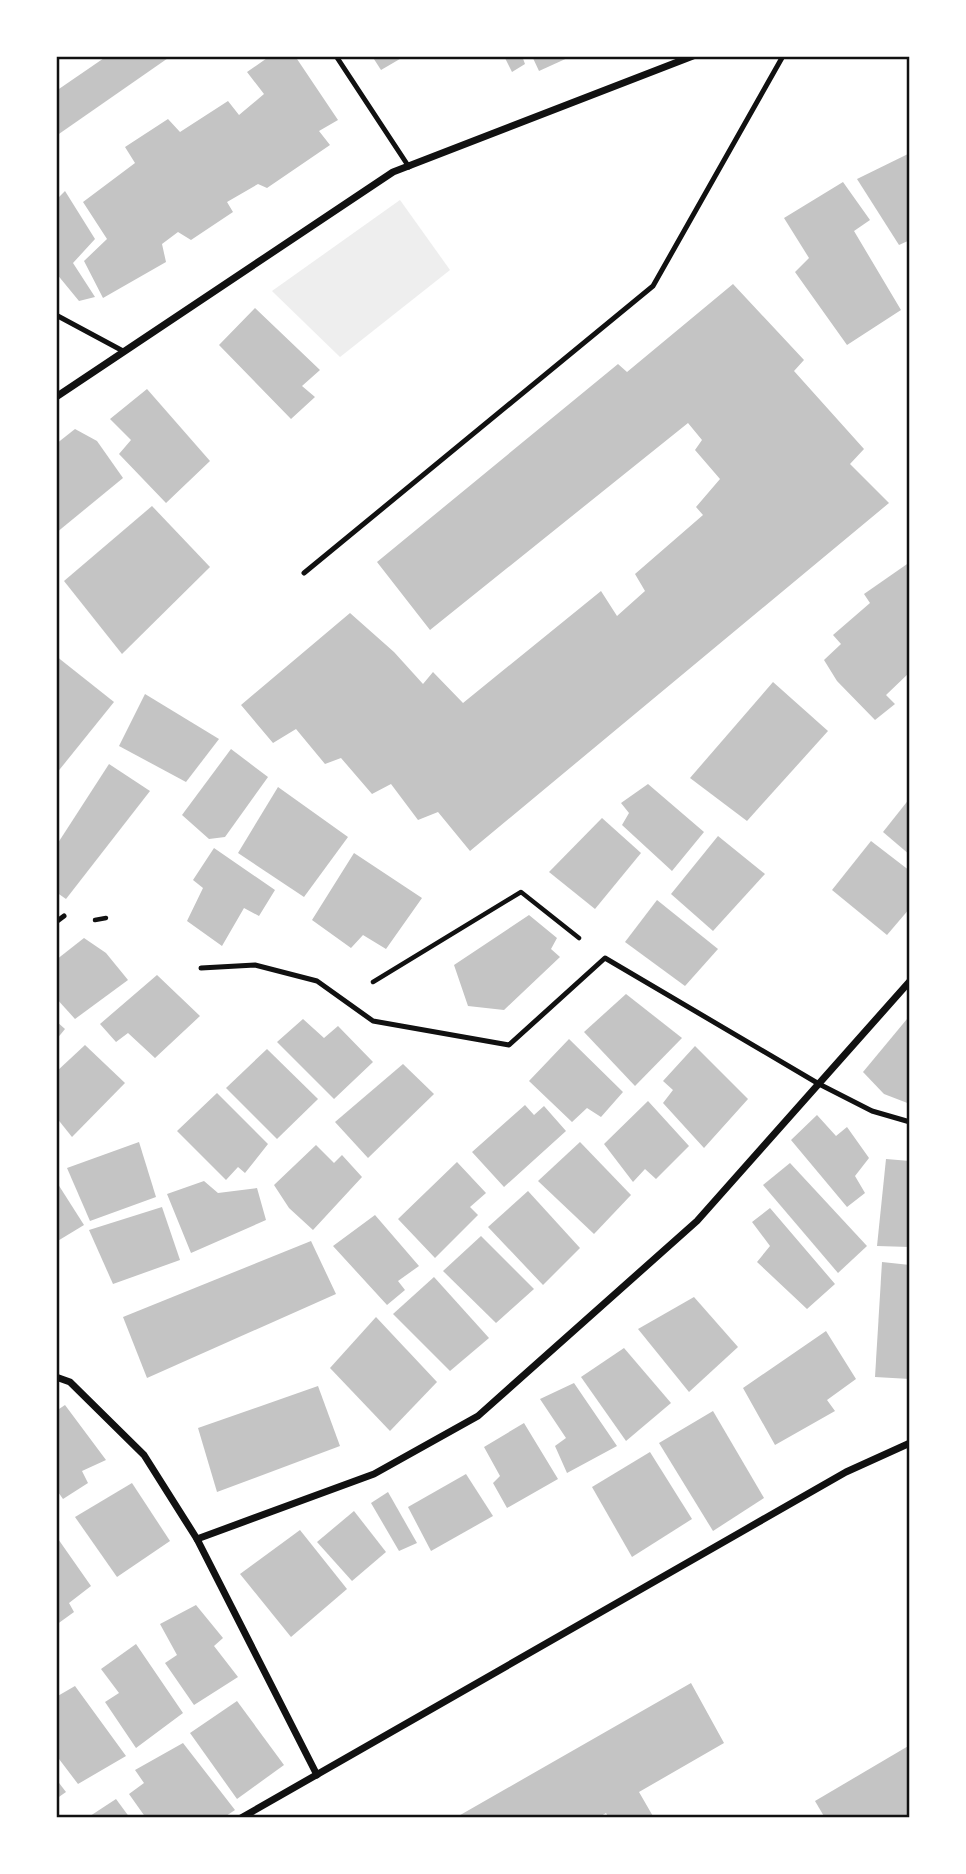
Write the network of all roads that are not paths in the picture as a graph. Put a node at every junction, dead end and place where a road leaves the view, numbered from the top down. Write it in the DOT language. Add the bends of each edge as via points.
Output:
graph roads {
  1 [pos="336,56"];
  2 [pos="693,56"];
  3 [pos="783,56"];
  4 [pos="408,167"];
  5 [pos="56,315"];
  6 [pos="123,351"];
  7 [pos="56,397"];
  8 [pos="304,573"];
  9 [pos="64,916"];
  10 [pos="56,922"];
  11 [pos="201,968"];
  12 [pos="910,981"];
  13 [pos="818,1084"];
  14 [pos="910,1122"];
  15 [pos="56,1377"];
  16 [pos="910,1443"];
  17 [pos="197,1539"];
  18 [pos="317,1774"];
  19 [pos="241,1818"];
  1 -- 4 [label="lane"];
  2 -- 4 [label="street"];
  3 -- 8 [label="lane" via="653,286"];
  4 -- 6 [label="street"];
  5 -- 6 [label="lane"];
  6 -- 7 [label="street"];
  9 -- 10 [label="lane"];
  11 -- 13 [label="lane" via="255,965 317,981 373,1021 509,1045 604,958"];
  12 -- 13 [label="street"];
  13 -- 14 [label="lane" via="872,1111"];
  13 -- 17 [label="street" via="697,1222 478,1416 374,1474"];
  15 -- 17 [label="street" via="70,1382 144,1455"];
  16 -- 18 [label="street" via="845,1472"];
  17 -- 18 [label="street"];
  18 -- 19 [label="street"];
}
